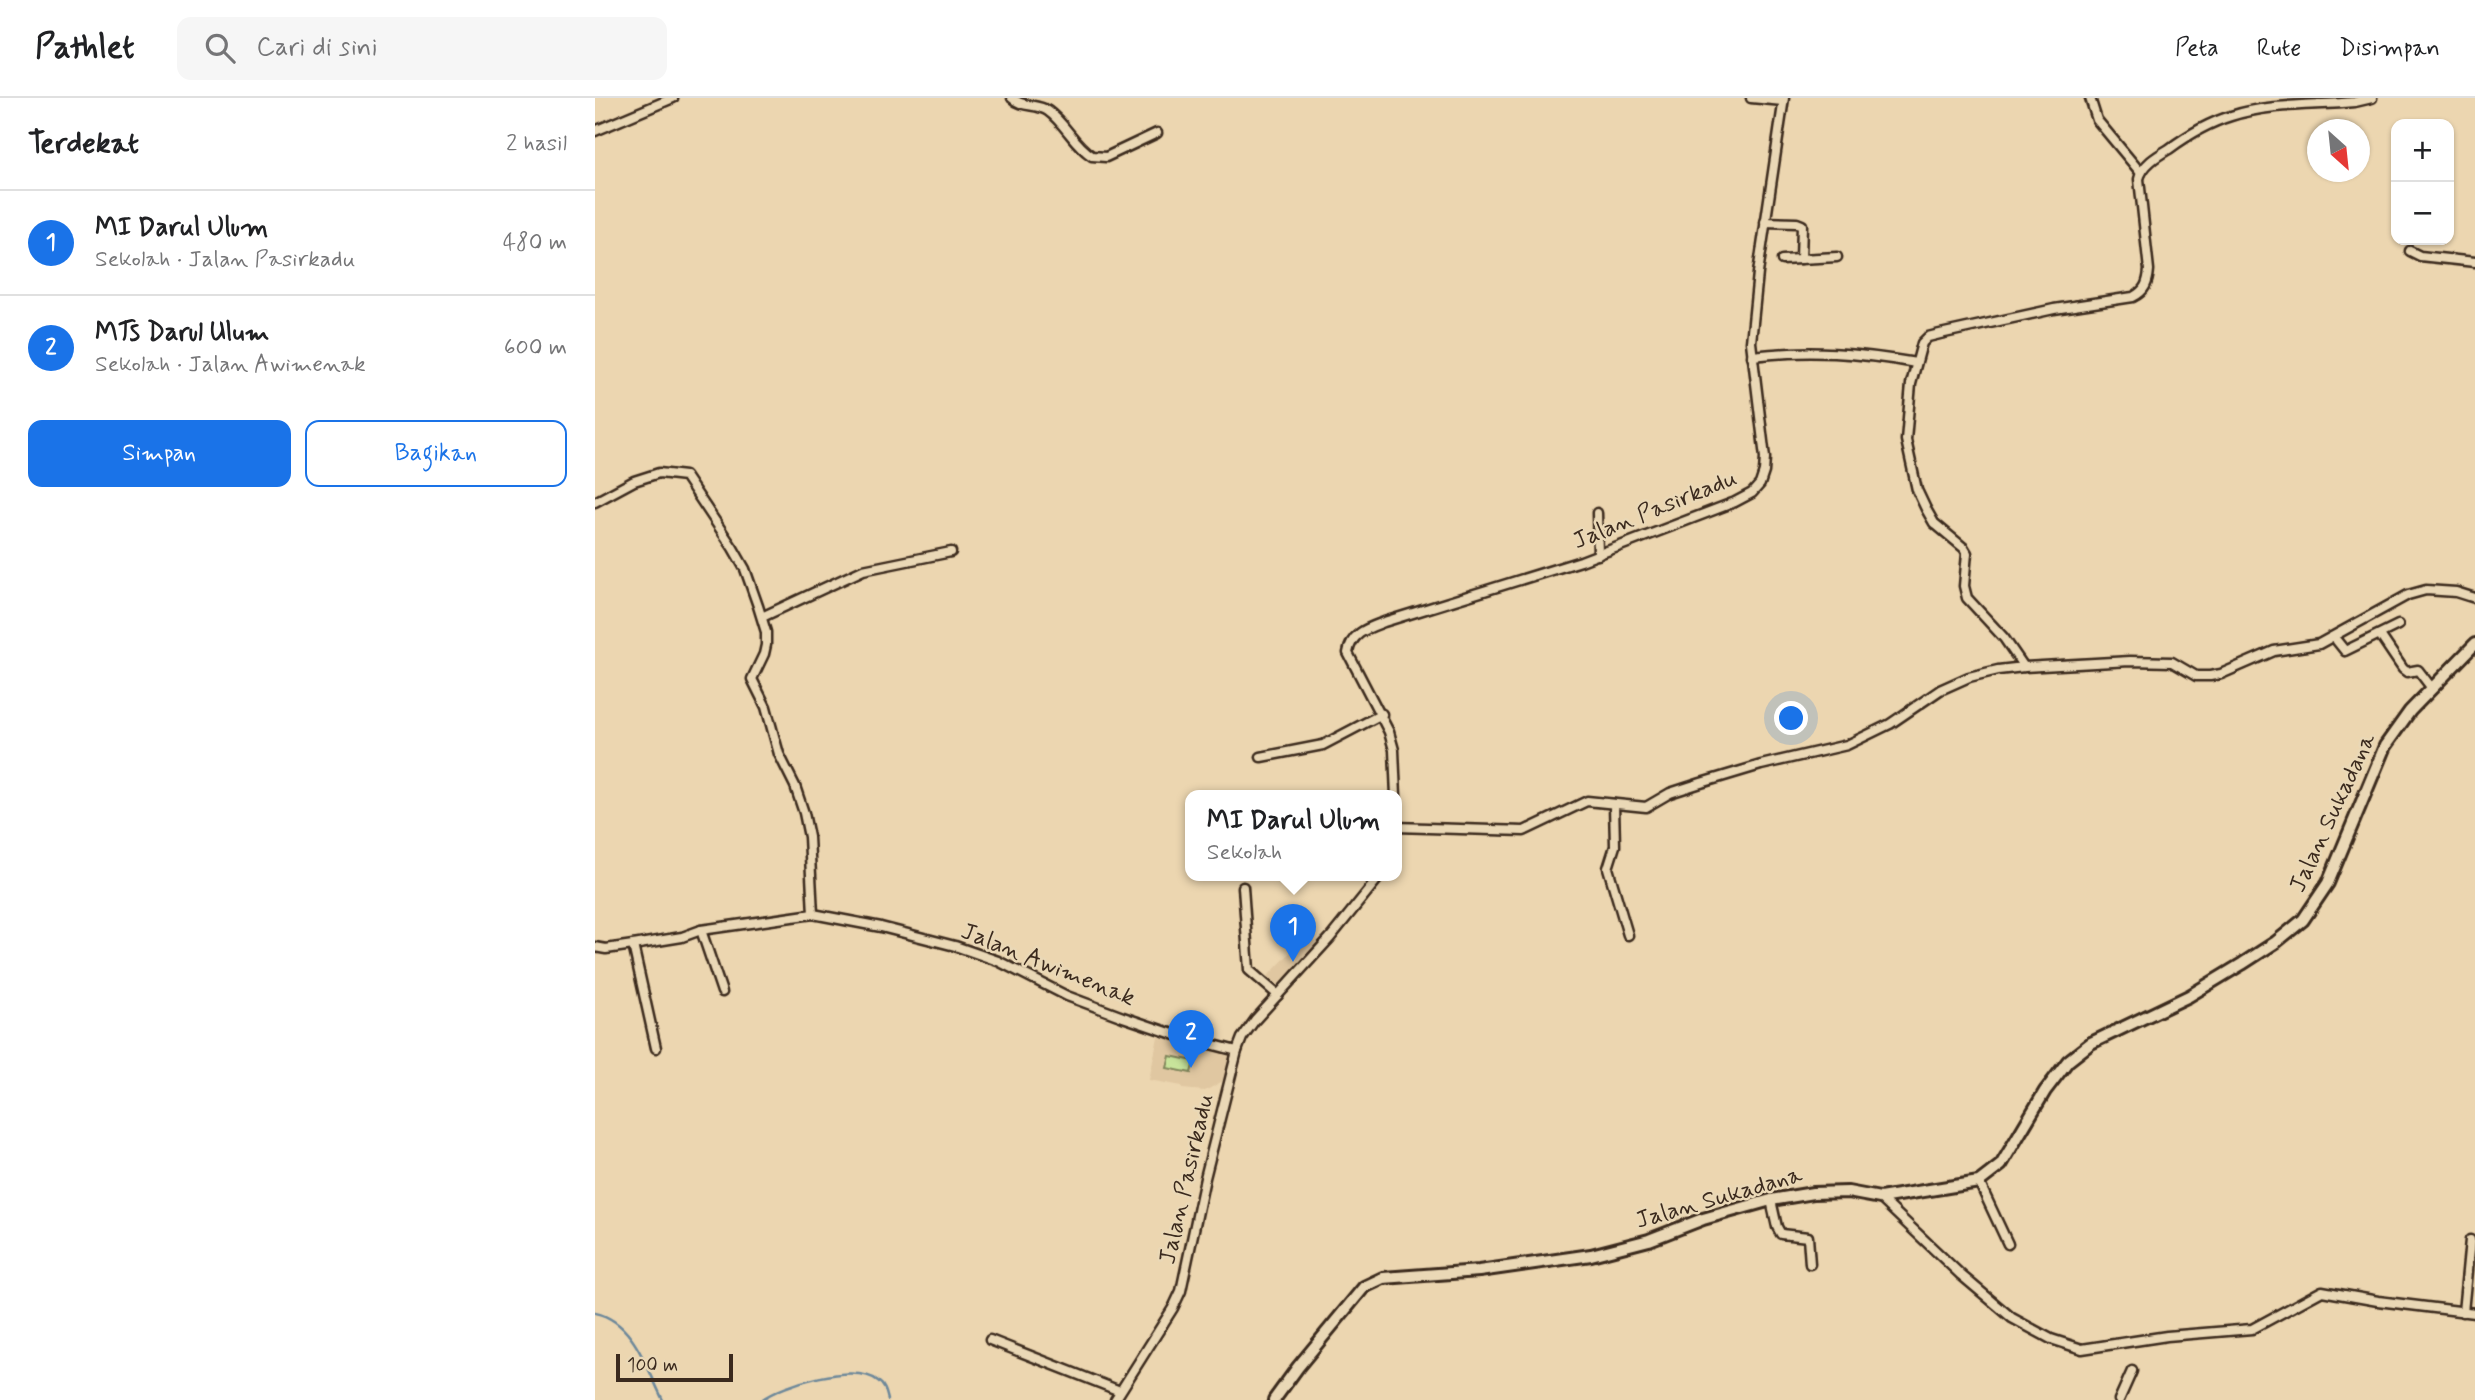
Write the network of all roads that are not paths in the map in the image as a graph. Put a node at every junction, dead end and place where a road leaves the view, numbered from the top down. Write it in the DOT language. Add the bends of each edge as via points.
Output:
graph roads {
  1 [pos="673,98"];
  2 [pos="1012,98"];
  3 [pos="1751,98"];
  4 [pos="2090,98"];
  5 [pos="2372,98"];
  6 [pos="1784,100"];
  7 [pos="595,131"];
  8 [pos="1157,133"];
  9 [pos="2141,173"];
  10 [pos="1765,222"];
  11 [pos="2410,251"];
  12 [pos="1837,257"];
  13 [pos="1801,259"];
  14 [pos="1782,260"];
  15 [pos="2475,262"];
  16 [pos="1752,356"];
  17 [pos="1916,363"];
  18 [pos="595,502"];
  19 [pos="1597,513"];
  20 [pos="951,552"];
  21 [pos="1598,555"];
  22 [pos="2475,598"];
  23 [pos="762,617"];
  24 [pos="2397,625"];
  25 [pos="2380,635"];
  26 [pos="2337,641"];
  27 [pos="2475,644"];
  28 [pos="2024,667"];
  29 [pos="2431,687"];
  30 [pos="1382,714"];
  31 [pos="1261,757"];
  32 [pos="1396,790"];
  33 [pos="1615,804"];
  34 [pos="1402,827"];
  35 [pos="1376,881"];
  36 [pos="1243,887"];
  37 [pos="813,914"];
  38 [pos="701,930"];
  39 [pos="1628,935"];
  40 [pos="633,945"];
  41 [pos="595,947"];
  42 [pos="722,992"];
  43 [pos="1278,995"];
  44 [pos="656,1048"];
  45 [pos="1237,1051"];
  46 [pos="1979,1182"];
  47 [pos="1880,1198"];
  48 [pos="1772,1200"];
  49 [pos="2470,1240"];
  50 [pos="2008,1244"];
  51 [pos="1810,1264"];
  52 [pos="2463,1312"];
  53 [pos="2475,1313"];
  54 [pos="990,1340"];
  55 [pos="2132,1371"];
  56 [pos="1120,1391"];
  57 [pos="1115,1400"];
  58 [pos="1274,1400"];
  59 [pos="2119,1400"];
  1 -- 7 [label="street"];
  2 -- 8 [label="street" via="1047,110 1092,156 1107,157"];
  3 -- 6 [label="street"];
  4 -- 9 [label="street" via="2097,120"];
  5 -- 9 [label="street" via="2229,116 2193,132"];
  6 -- 10 [label="street, Jalan Pasirkadu"];
  9 -- 17 [label="street" via="2149,270 2139,294 1928,337"];
  10 -- 13 [label="street" via="1802,225"];
  10 -- 16 [label="street, Jalan Pasirkadu"];
  11 -- 15 [label="street"];
  12 -- 13 [label="street"];
  13 -- 14 [label="street"];
  16 -- 17 [label="street" via="1857,353"];
  16 -- 21 [label="street, Jalan Pasirkadu" via="1765,458 1760,484 1735,502"];
  17 -- 28 [label="street" via="1906,440 1917,490 1934,523 1967,553 1967,598"];
  18 -- 23 [label="street" via="660,473 685,477 745,569"];
  19 -- 21 [label="street"];
  20 -- 23 [label="street" via="863,570"];
  21 -- 30 [label="street, Jalan Pasirkadu" via="1384,622 1356,636 1348,653"];
  22 -- 28 [label="street" via="2425,590 2408,595 2319,644 2274,651 2210,676 2196,677 2168,661"];
  23 -- 37 [label="street" via="766,645 752,679 804,813"];
  24 -- 25 [label="street"];
  25 -- 26 [label="street" via="2345,651"];
  25 -- 29 [label="street" via="2403,669 2418,670"];
  27 -- 29 [label="main road, Jalan Sukadana"];
  28 -- 33 [label="street" via="1959,681 1890,724 1847,744 1701,783 1646,807"];
  29 -- 46 [label="main road, Jalan Sukadana" via="2385,746 2327,883 2303,920 2189,996 2091,1043 2068,1061 2001,1165"];
  30 -- 31 [label="street" via="1323,745"];
  30 -- 32 [label="street, Jalan Pasirkadu" via="1394,750"];
  33 -- 34 [label="street" via="1587,801 1524,831"];
  33 -- 39 [label="street" via="1615,846 1608,868"];
  35 -- 43 [label="street, Jalan Pasirkadu"];
  36 -- 43 [label="street" via="1249,970"];
  37 -- 38 [label="street, Jalan Awimenak"];
  37 -- 45 [label="street, Jalan Awimenak" via="955,946 1100,1009"];
  38 -- 40 [label="street, Jalan Awimenak"];
  38 -- 42 [label="street"];
  40 -- 41 [label="street, Jalan Awimenak"];
  40 -- 44 [label="street"];
  43 -- 45 [label="street, Jalan Pasirkadu" via="1249,1026"];
  45 -- 56 [label="street, Jalan Pasirkadu" via="1181,1291"];
  46 -- 47 [label="main road, Jalan Sukadana"];
  46 -- 50 [label="street"];
  47 -- 48 [label="main road, Jalan Sukadana" via="1848,1192"];
  47 -- 52 [label="street" via="2012,1318 2082,1349 2252,1329 2322,1291"];
  48 -- 51 [label="street" via="1781,1234 1808,1237"];
  48 -- 58 [label="main road, Jalan Sukadana" via="1591,1255 1373,1282 1364,1287"];
  49 -- 52 [label="street"];
  52 -- 53 [label="street"];
  54 -- 56 [label="street"];
  55 -- 59 [label="street"];
  56 -- 57 [label="street, Jalan Pasirkadu"];
}
